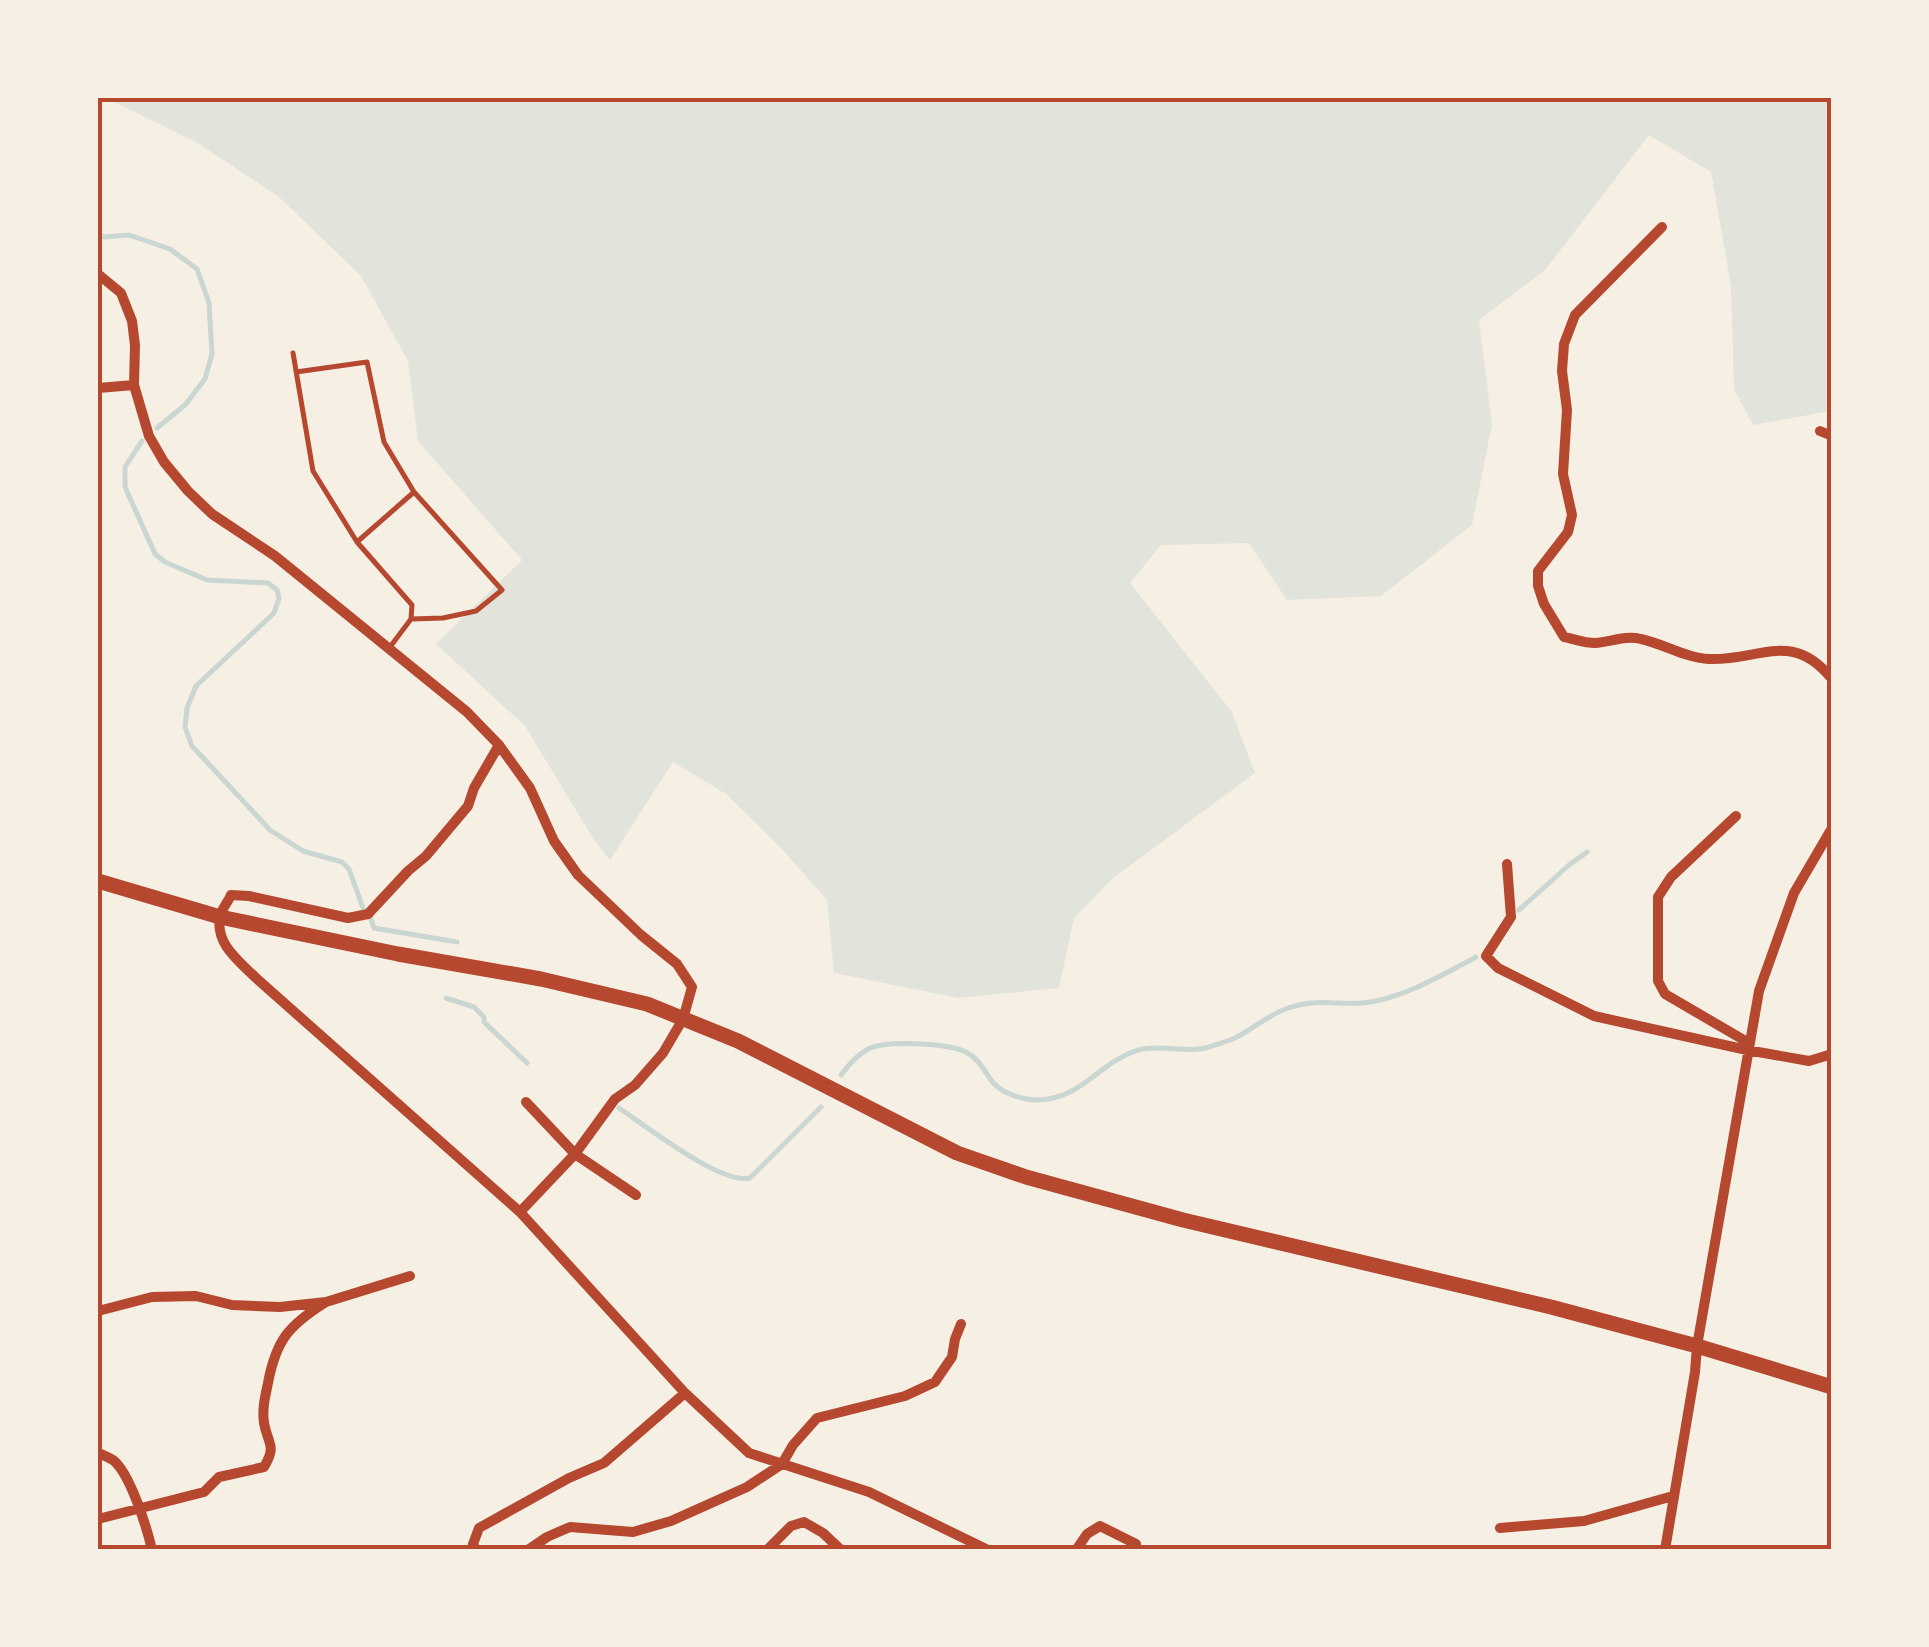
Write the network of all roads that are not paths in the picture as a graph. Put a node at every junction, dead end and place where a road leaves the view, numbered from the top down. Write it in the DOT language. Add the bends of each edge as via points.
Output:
graph roads {
  1 [pos="1662,226"];
  2 [pos="98,274"];
  3 [pos="293,353"];
  4 [pos="296,372"];
  5 [pos="134,385"];
  6 [pos="98,388"];
  7 [pos="414,492"];
  8 [pos="357,542"];
  9 [pos="412,619"];
  10 [pos="388,650"];
  11 [pos="1832,678"];
  12 [pos="499,745"];
  13 [pos="1736,816"];
  14 [pos="1832,828"];
  15 [pos="1508,864"];
  16 [pos="98,881"];
  17 [pos="220,917"];
  18 [pos="683,1019"];
  19 [pos="1748,1047"];
  20 [pos="1832,1054"];
  21 [pos="526,1102"];
  22 [pos="575,1154"];
  23 [pos="636,1195"];
  24 [pos="520,1212"];
  25 [pos="410,1276"];
  26 [pos="326,1302"];
  27 [pos="98,1311"];
  28 [pos="961,1324"];
  29 [pos="1697,1346"];
  30 [pos="1832,1387"];
  31 [pos="685,1394"];
  32 [pos="98,1453"];
  33 [pos="782,1464"];
  34 [pos="1674,1496"];
  35 [pos="139,1510"];
  36 [pos="98,1519"];
  37 [pos="1500,1528"];
  38 [pos="1136,1544"];
  39 [pos="152,1550"];
  40 [pos="476,1550"];
  41 [pos="528,1550"];
  42 [pos="766,1550"];
  43 [pos="841,1550"];
  44 [pos="988,1550"];
  45 [pos="1076,1550"];
  46 [pos="1665,1550"];
  1 -- 11 [label="street" via="1576,315 1564,344 1563,474 1572,515 1568,532 1538,571 1544,604 1564,636 1592,644 1628,637 1708,660 1802,653"];
  2 -- 5 [label="street" via="121,293 132,321"];
  3 -- 4 [label="lane"];
  4 -- 7 [label="lane" via="366,362 384,442"];
  4 -- 8 [label="lane" via="312,471"];
  5 -- 6 [label="street"];
  5 -- 10 [label="street" via="149,436 188,491"];
  7 -- 8 [label="lane"];
  7 -- 9 [label="lane" via="502,590 476,611"];
  8 -- 9 [label="lane" via="412,606"];
  9 -- 10 [label="lane"];
  10 -- 12 [label="street"];
  12 -- 17 [label="street" via="468,806 368,914 348,918 231,896"];
  12 -- 18 [label="street" via="578,874 677,964 692,988"];
  13 -- 19 [label="street" via="1658,897 1658,981 1664,994"];
  14 -- 19 [label="street" via="1794,894 1759,992"];
  15 -- 19 [label="street" via="1511,917 1486,956 1498,968 1594,1016"];
  16 -- 17 [label="main road"];
  17 -- 18 [label="main road" via="541,978"];
  17 -- 24 [label="street" via="226,949"];
  18 -- 22 [label="street" via="663,1053 615,1099"];
  18 -- 29 [label="main road" via="958,1152 1026,1178"];
  19 -- 20 [label="street" via="1809,1061"];
  19 -- 29 [label="street"];
  21 -- 22 [label="street"];
  22 -- 23 [label="street"];
  22 -- 24 [label="street"];
  24 -- 31 [label="street"];
  25 -- 26 [label="street"];
  26 -- 27 [label="street" via="232,1306 196,1296 152,1297"];
  26 -- 35 [label="street" via="290,1328 273,1357 263,1409 272,1444 264,1468"];
  28 -- 33 [label="street" via="952,1357 934,1382 817,1418"];
  29 -- 30 [label="main road"];
  29 -- 34 [label="street"];
  31 -- 33 [label="street" via="749,1453"];
  31 -- 40 [label="street" via="604,1463 479,1528"];
  32 -- 35 [label="street" via="120,1468"];
  33 -- 41 [label="street" via="671,1521 632,1532 570,1527"];
  33 -- 44 [label="street" via="869,1492"];
  34 -- 37 [label="street" via="1584,1521"];
  34 -- 46 [label="street"];
  35 -- 36 [label="street"];
  35 -- 39 [label="street"];
  38 -- 45 [label="street" via="1100,1526"];
  42 -- 43 [label="street" via="804,1522"];
}
